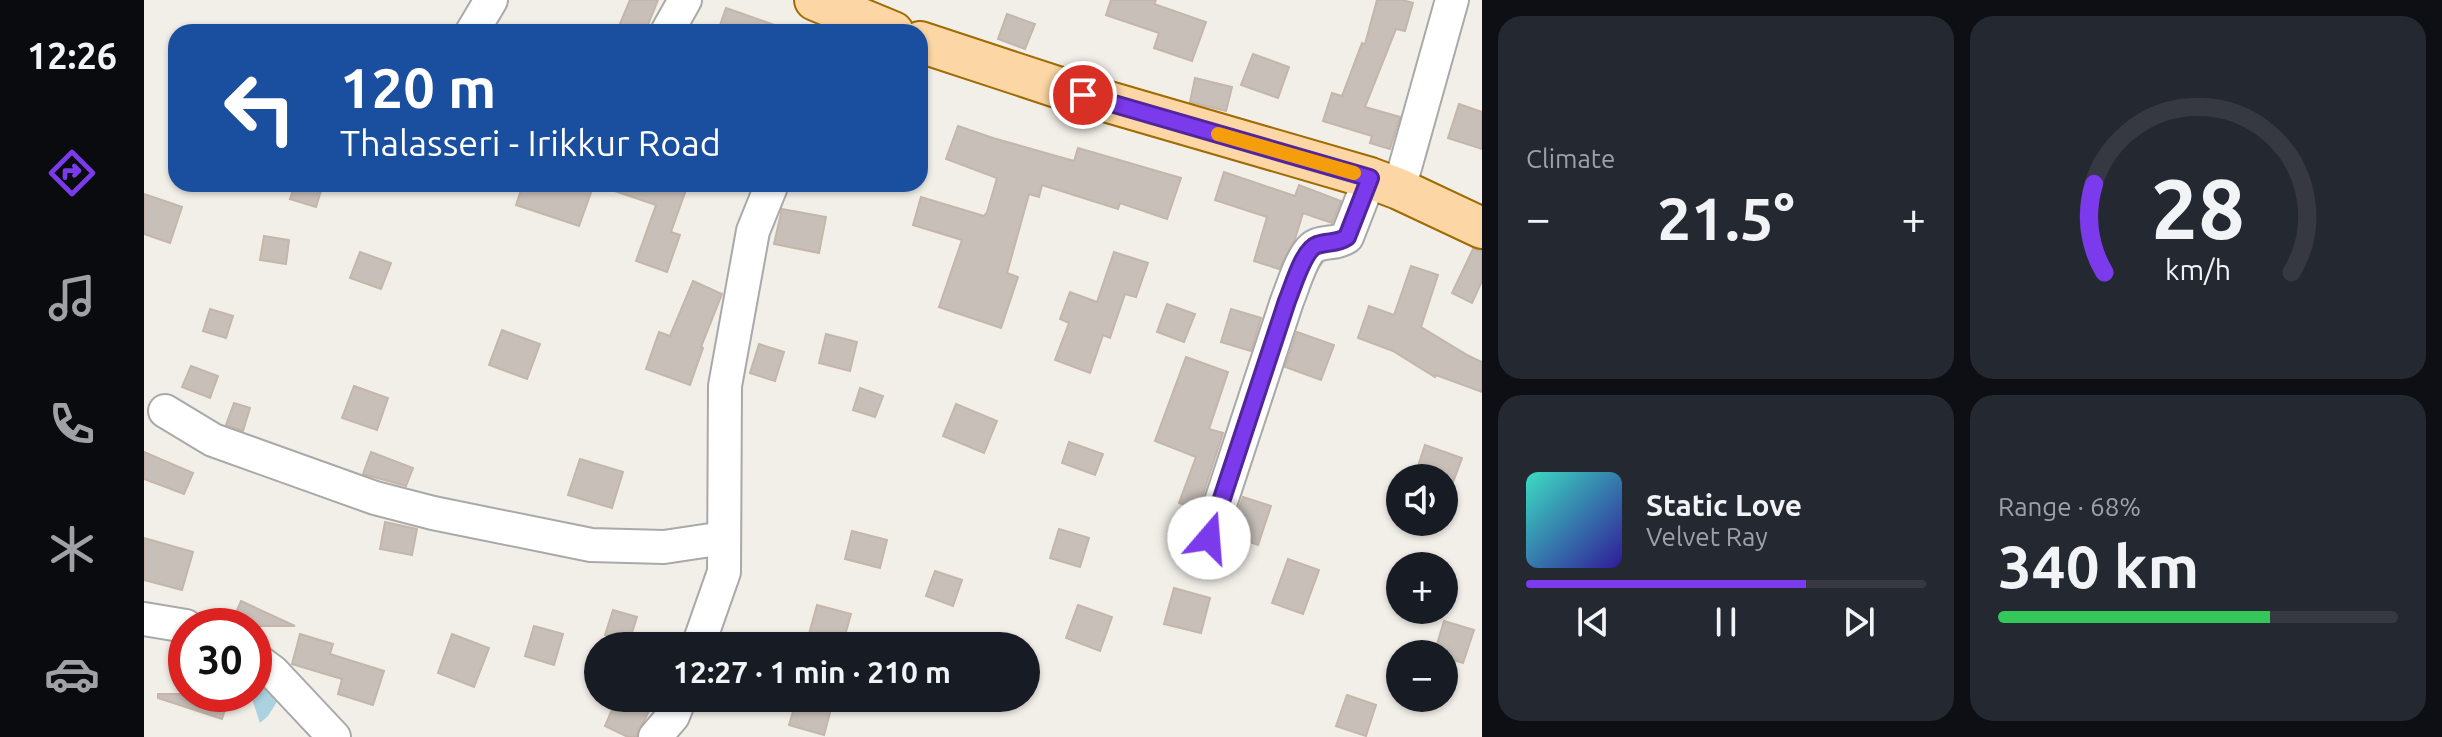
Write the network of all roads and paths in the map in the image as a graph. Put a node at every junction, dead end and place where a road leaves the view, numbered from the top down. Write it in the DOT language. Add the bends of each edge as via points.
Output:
graph roads {
  1 [pos="491,0"];
  2 [pos="685,0"];
  3 [pos="1452,0"];
  4 [pos="829,15"];
  5 [pos="477,24"];
  6 [pos="672,24"];
  7 [pos="863,24"];
  8 [pos="928,45"];
  9 [pos="1385,183"];
  10 [pos="769,192"];
  11 [pos="1482,228"];
  12 [pos="165,411"];
  13 [pos="724,538"];
  14 [pos="1209,538"];
  15 [pos="144,619"];
  16 [pos="168,623"];
  17 [pos="703,632"];
  18 [pos="272,671"];
  19 [pos="675,712"];
  20 [pos="334,737"];
  21 [pos="655,737"];
  1 -- 5 [label="street"];
  2 -- 6 [label="street"];
  3 -- 9 [label="street"];
  4 -- 7 [label="main road"];
  8 -- 9 [label="main road"];
  9 -- 11 [label="main road"];
  9 -- 14 [label="street" via="1347,237 1317,245 1303,263"];
  10 -- 13 [label="street" via="753,231 725,386"];
  12 -- 13 [label="street" via="213,440 375,498 433,513 591,545 664,547"];
  13 -- 17 [label="street" via="724,572"];
  15 -- 16 [label="street"];
  18 -- 20 [label="street"];
  19 -- 21 [label="street"];
}
